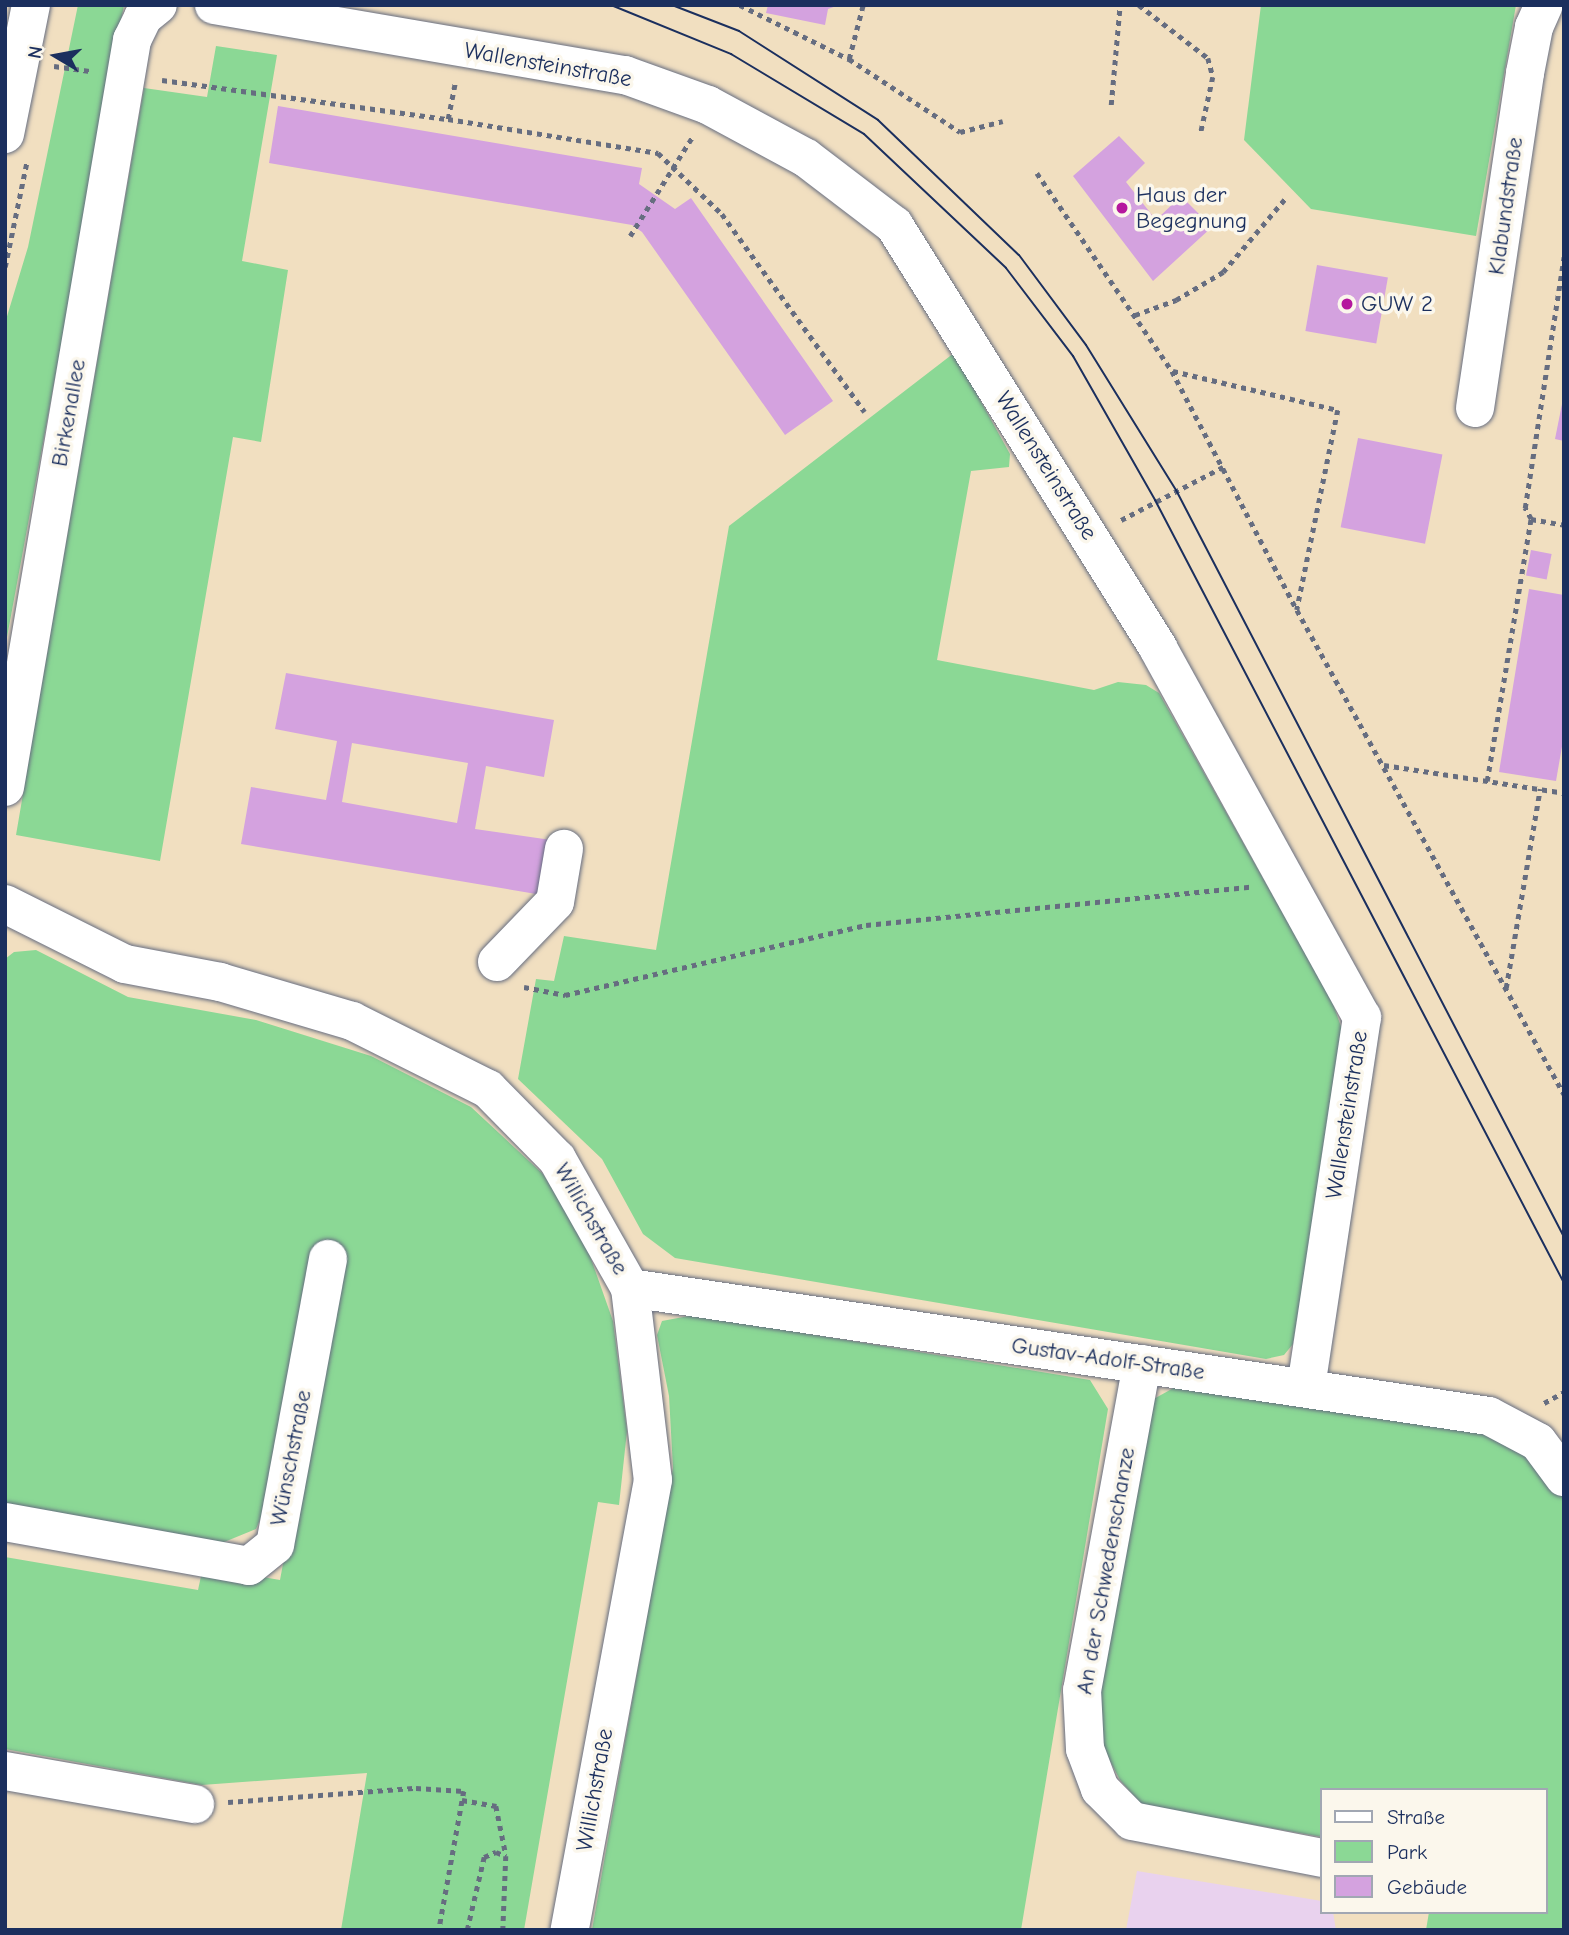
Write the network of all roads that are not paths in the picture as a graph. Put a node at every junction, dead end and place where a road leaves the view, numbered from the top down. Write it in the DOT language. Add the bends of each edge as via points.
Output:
graph roads {
  1 [pos="31,5"];
  2 [pos="158,5"];
  3 [pos="214,5"];
  4 [pos="1544,5"];
  5 [pos="5,134"];
  6 [pos="1475,408"];
  7 [pos="5,787"];
  8 [pos="564,849"];
  9 [pos="5,904"];
  10 [pos="508,974"];
  11 [pos="328,1259"];
  12 [pos="630,1288"];
  13 [pos="1142,1364"];
  14 [pos="1306,1388"];
  15 [pos="1564,1477"];
  16 [pos="5,1522"];
  17 [pos="5,1771"];
  18 [pos="195,1804"];
  19 [pos="1320,1858"];
  20 [pos="570,1930"];
  1 -- 5 [label="street"];
  2 -- 7 [label="street, Birkenallee" via="143,17 130,57"];
  3 -- 14 [label="street, Wallensteinstraße" via="625,75 708,105 806,158 894,225 1158,648 1362,1017"];
  4 -- 6 [label="street, Klabundstraße" via="1527,61"];
  8 -- 10 [label="street" via="555,902"];
  9 -- 12 [label="street, Willichstraße" via="125,964 220,982 352,1021 488,1088 557,1159"];
  11 -- 16 [label="street, Wünschstraße" via="275,1545 249,1566"];
  12 -- 13 [label="street, Gustav-Adolf-Straße"];
  12 -- 20 [label="street, Willichstraße" via="653,1480"];
  13 -- 14 [label="street, Gustav-Adolf-Straße"];
  13 -- 19 [label="street, An der Schwedenschanze" via="1082,1690 1085,1749 1100,1789 1132,1821"];
  14 -- 15 [label="street, Gustav-Adolf-Straße" via="1489,1416 1538,1443"];
  17 -- 18 [label="street"];
}
